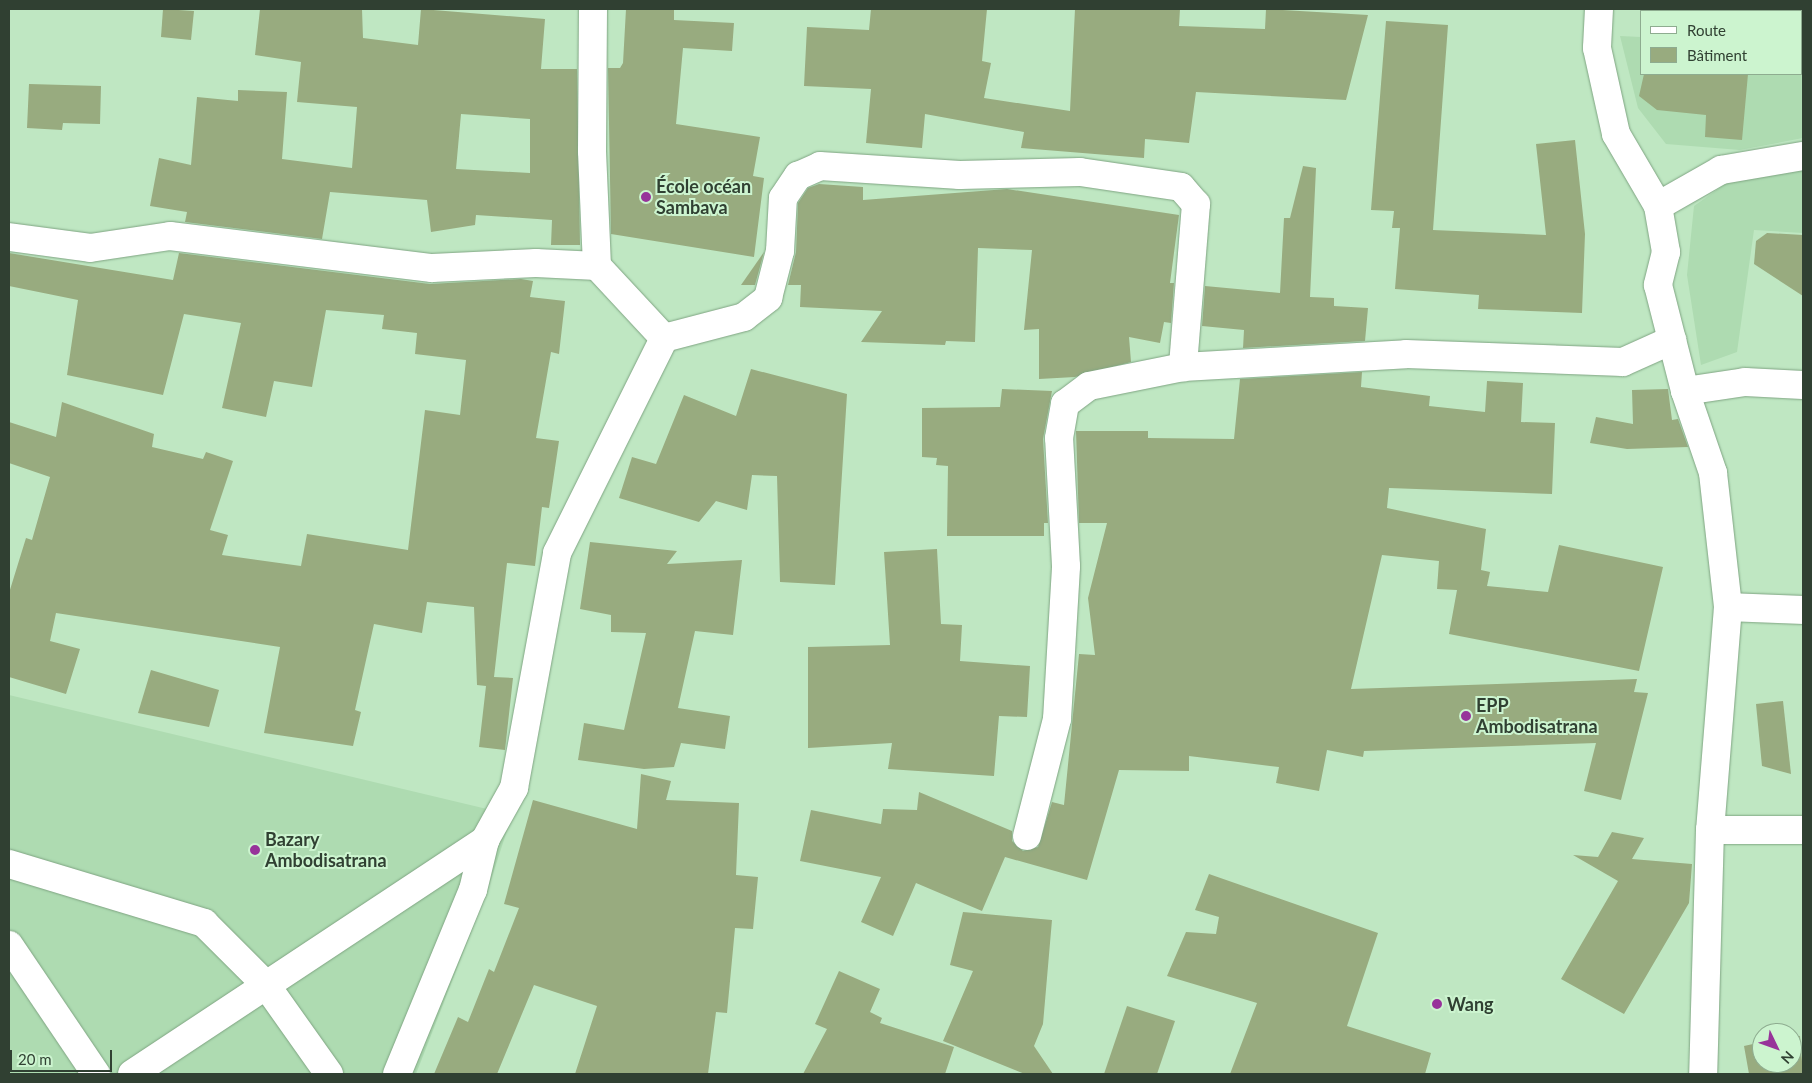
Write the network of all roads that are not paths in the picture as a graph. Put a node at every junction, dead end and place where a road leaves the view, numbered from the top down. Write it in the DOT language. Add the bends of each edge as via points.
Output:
graph roads {
  1 [pos="593,9"];
  2 [pos="1599,9"];
  3 [pos="1803,156"];
  4 [pos="1658,206"];
  5 [pos="9,237"];
  6 [pos="598,266"];
  7 [pos="664,338"];
  8 [pos="1672,340"];
  9 [pos="1184,366"];
  10 [pos="1803,385"];
  11 [pos="1685,390"];
  12 [pos="1728,607"];
  13 [pos="1803,610"];
  14 [pos="1710,830"];
  15 [pos="1803,830"];
  16 [pos="1027,836"];
  17 [pos="485,840"];
  18 [pos="9,864"];
  19 [pos="9,945"];
  20 [pos="266,984"];
  21 [pos="96,1074"];
  22 [pos="132,1074"];
  23 [pos="330,1074"];
  24 [pos="398,1074"];
  25 [pos="1703,1074"];
  1 -- 6 [label="street" via="592,151"];
  2 -- 4 [label="street" via="1597,48 1616,134"];
  3 -- 4 [label="street" via="1721,170"];
  4 -- 8 [label="street" via="1666,252 1658,285"];
  5 -- 6 [label="street" via="90,248 170,236 432,268 536,263"];
  6 -- 7 [label="street"];
  7 -- 9 [label="street" via="744,317 768,298 780,251 783,198 798,176 820,166 960,175 1080,172 1181,187 1196,204"];
  7 -- 17 [label="street" via="557,553 514,788"];
  8 -- 9 [label="street" via="1623,362 1406,354"];
  8 -- 11 [label="street"];
  9 -- 16 [label="street" via="1089,386 1065,404 1059,438 1066,566 1057,719"];
  10 -- 11 [label="street" via="1745,382"];
  11 -- 12 [label="street" via="1714,473"];
  12 -- 13 [label="street"];
  12 -- 14 [label="street"];
  14 -- 15 [label="street"];
  14 -- 25 [label="street"];
  17 -- 20 [label="street"];
  17 -- 24 [label="street" via="472,890"];
  18 -- 20 [label="street" via="204,923"];
  19 -- 21 [label="street"];
  20 -- 22 [label="street"];
  20 -- 23 [label="street"];
}
